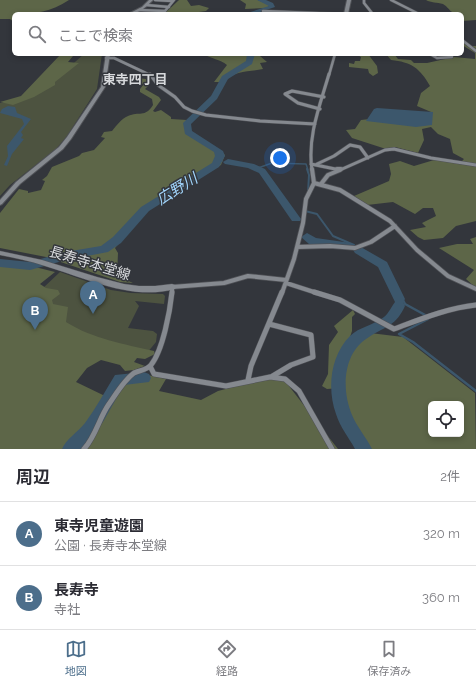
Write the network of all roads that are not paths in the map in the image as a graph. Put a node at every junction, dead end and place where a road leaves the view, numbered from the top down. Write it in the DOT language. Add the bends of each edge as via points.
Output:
graph roads {
  1 [pos="151,0"];
  2 [pos="155,0"];
  3 [pos="349,0"];
  4 [pos="364,0"];
  5 [pos="391,0"];
  6 [pos="173,1"];
  7 [pos="146,5"];
  8 [pos="169,7"];
  9 [pos="139,10"];
  10 [pos="263,11"];
  11 [pos="134,12"];
  12 [pos="148,12"];
  13 [pos="158,12"];
  14 [pos="293,12"];
  15 [pos="346,12"];
  16 [pos="371,12"];
  17 [pos="415,12"];
  18 [pos="464,42"];
  19 [pos="476,51"];
  20 [pos="107,56"];
  21 [pos="334,56"];
  22 [pos="434,56"];
  23 [pos="452,57"];
  24 [pos="324,97"];
  25 [pos="320,109"];
  26 [pos="315,124"];
  27 [pos="368,158"];
  28 [pos="312,164"];
  29 [pos="317,164"];
  30 [pos="476,165"];
  31 [pos="340,170"];
  32 [pos="314,183"];
  33 [pos="321,184"];
  34 [pos="0,203"];
  35 [pos="395,226"];
  36 [pos="297,247"];
  37 [pos="0,253"];
  38 [pos="286,282"];
  39 [pos="172,288"];
  40 [pos="476,289"];
  41 [pos="476,305"];
  42 [pos="269,324"];
  43 [pos="150,366"];
  44 [pos="270,377"];
  45 [pos="248,380"];
  46 [pos="84,449"];
  47 [pos="332,449"];
  1 -- 7 [label="street"];
  2 -- 6 [label="street"];
  3 -- 15 [label="street"];
  4 -- 16 [label="street"];
  5 -- 17 [label="street"];
  6 -- 8 [label="street"];
  7 -- 8 [label="street"];
  7 -- 9 [label="street"];
  8 -- 13 [label="street"];
  9 -- 11 [label="street"];
  9 -- 12 [label="street"];
  10 -- 14 [label="street"];
  18 -- 19 [label="street"];
  20 -- 26 [label="street" via="149,73 158,86 192,111 260,121"];
  20 -- 34 [label="street" via="103,87 69,138 61,148 18,183"];
  21 -- 24 [label="street"];
  22 -- 23 [label="street"];
  24 -- 25 [label="street"];
  24 -- 25 [label="street" via="292,91 285,94 298,103"];
  25 -- 26 [label="street"];
  26 -- 28 [label="street" via="310,149"];
  27 -- 29 [label="street" via="360,147 350,145"];
  27 -- 30 [label="street" via="385,150 401,149 431,158"];
  27 -- 31 [label="street"];
  28 -- 29 [label="street"];
  28 -- 32 [label="street"];
  29 -- 31 [label="street"];
  31 -- 33 [label="street" via="328,175"];
  32 -- 33 [label="street"];
  32 -- 36 [label="street" via="306,199"];
  33 -- 35 [label="street" via="340,190"];
  35 -- 36 [label="street" via="371,242 354,248"];
  35 -- 40 [label="street" via="417,250 448,276"];
  36 -- 38 [label="street"];
  37 -- 39 [label="main road, 長寿寺本堂線" via="40,261 120,288"];
  38 -- 39 [label="street" via="248,276 224,283"];
  38 -- 41 [label="street" via="340,300 394,329 427,316"];
  38 -- 42 [label="street"];
  39 -- 43 [label="street" via="172,300 156,355"];
  42 -- 44 [label="street" via="311,335 312,357"];
  42 -- 45 [label="street" via="251,366"];
  43 -- 45 [label="street" via="154,374 210,385 226,386"];
  43 -- 46 [label="street" via="134,373 126,382 102,414 91,442"];
  44 -- 45 [label="street"];
  44 -- 47 [label="street" via="285,379 299,391"];
}
